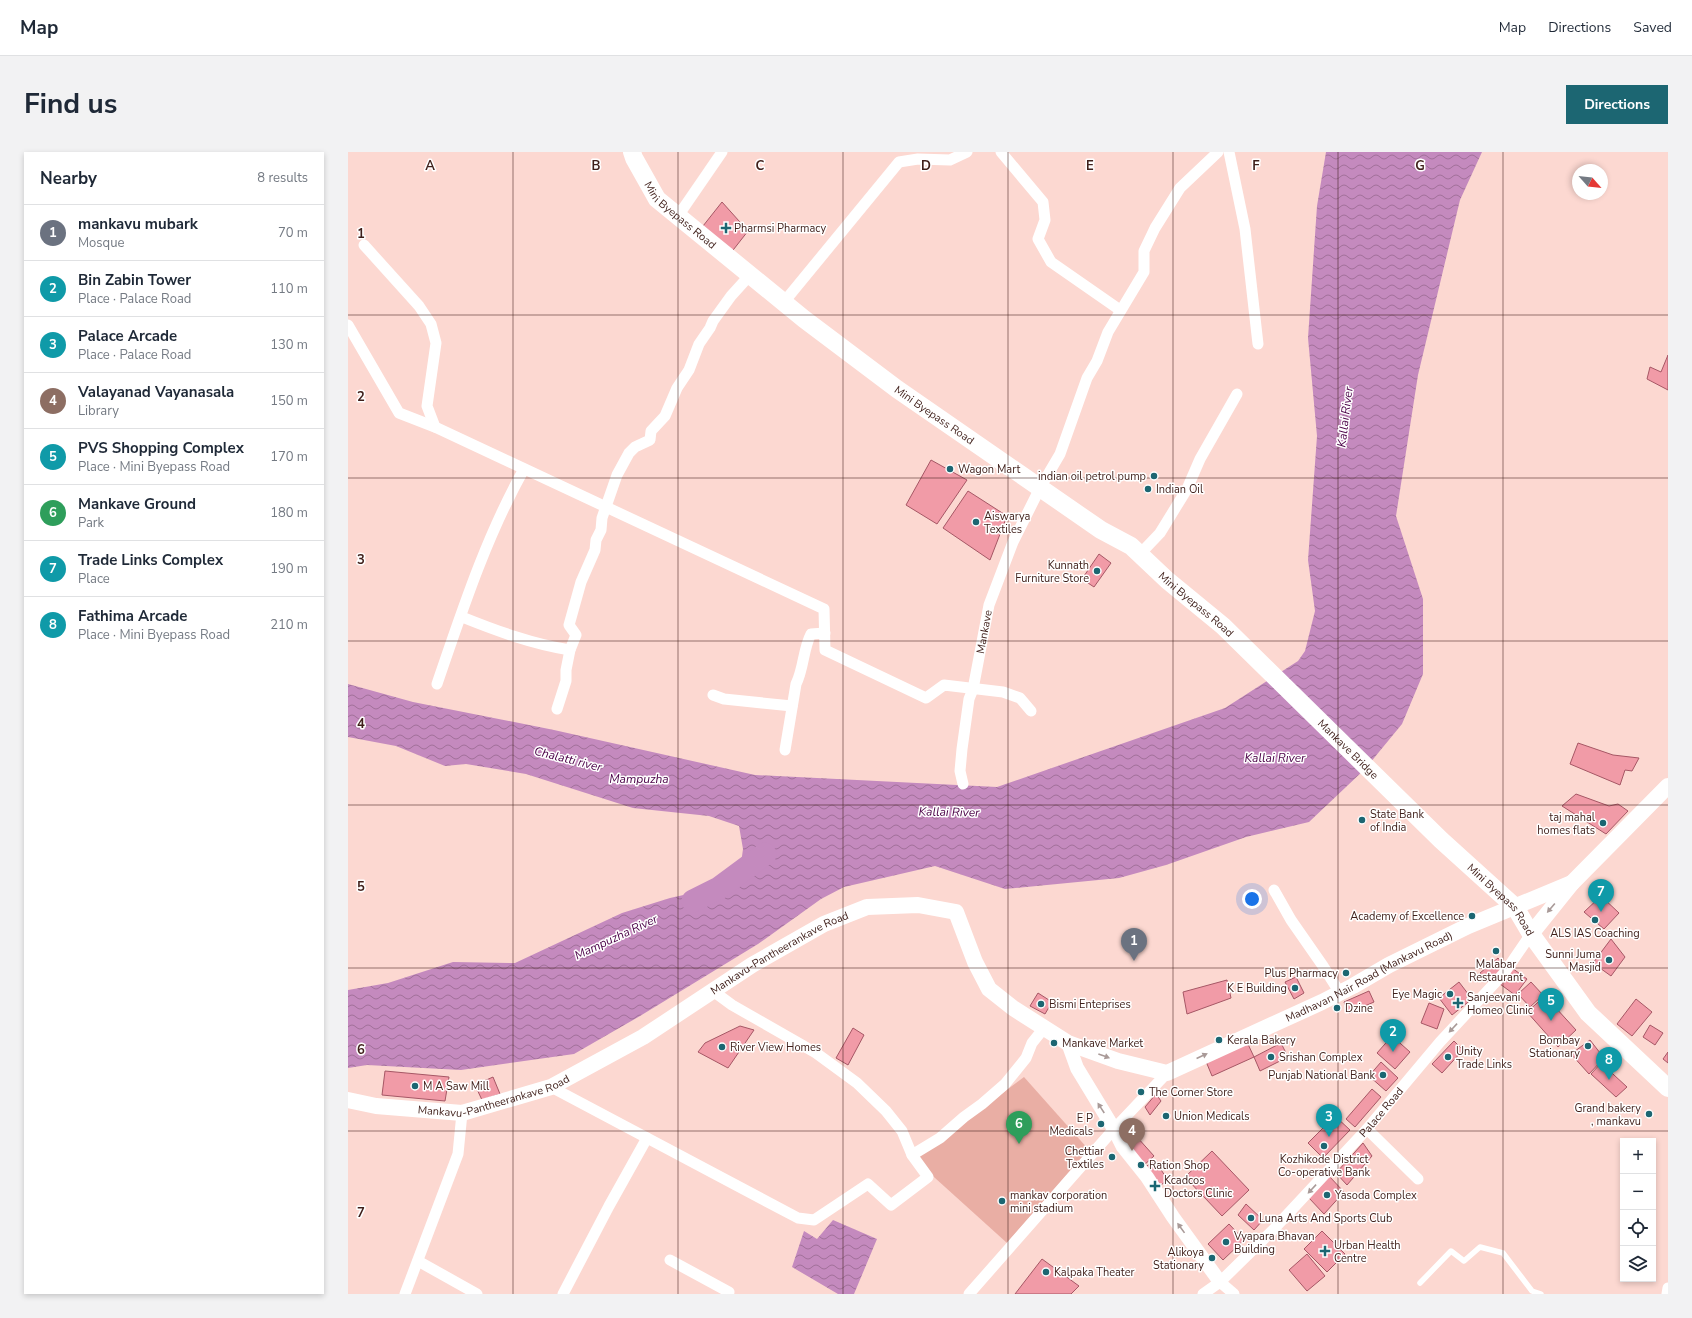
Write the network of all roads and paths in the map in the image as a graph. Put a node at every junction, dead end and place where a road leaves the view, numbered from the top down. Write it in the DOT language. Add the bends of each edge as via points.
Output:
graph roads {
  1 [pos="632,152"];
  2 [pos="722,152"];
  3 [pos="968,152"];
  4 [pos="1001,152"];
  5 [pos="1218,152"];
  6 [pos="1229,152"];
  7 [pos="678,216"];
  8 [pos="364,245"];
  9 [pos="750,275"];
  10 [pos="784,302"];
  11 [pos="1120,310"];
  12 [pos="348,325"];
  13 [pos="1258,344"];
  14 [pos="1237,394"];
  15 [pos="435,427"];
  16 [pos="524,469"];
  17 [pos="1040,488"];
  18 [pos="606,507"];
  19 [pos="1140,554"];
  20 [pos="462,617"];
  21 [pos="825,633"];
  22 [pos="570,650"];
  23 [pos="1256,658"];
  24 [pos="437,684"];
  25 [pos="973,689"];
  26 [pos="713,696"];
  27 [pos="792,706"];
  28 [pos="557,709"];
  29 [pos="1031,710"];
  30 [pos="785,750"];
  31 [pos="963,784"];
  32 [pos="1668,786"];
  33 [pos="1441,840"];
  34 [pos="1572,883"];
  35 [pos="1274,890"];
  36 [pos="1516,907"];
  37 [pos="1531,934"];
  38 [pos="713,991"];
  39 [pos="1340,993"];
  40 [pos="1044,1028"];
  41 [pos="1068,1043"];
  42 [pos="1167,1073"];
  43 [pos="551,1087"];
  44 [pos="1668,1088"];
  45 [pos="348,1100"];
  46 [pos="462,1113"];
  47 [pos="1114,1129"];
  48 [pos="1367,1129"];
  49 [pos="647,1138"];
  50 [pos="912,1155"];
  51 [pos="1418,1179"];
  52 [pos="670,1260"];
  53 [pos="418,1261"];
  54 [pos="1220,1282"];
  55 [pos="1420,1282"];
  56 [pos="1668,1288"];
  57 [pos="405,1294"];
  58 [pos="477,1294"];
  59 [pos="563,1294"];
  60 [pos="728,1294"];
  61 [pos="969,1294"];
  62 [pos="1203,1294"];
  63 [pos="1234,1294"];
  64 [pos="1541,1294"];
  65 [pos="1667,1294"];
  1 -- 7 [label="main road, Mini Byepass Road" via="657,199"];
  2 -- 7 [label="street"];
  3 -- 10 [label="street" via="950,160 918,159 899,162"];
  4 -- 11 [label="street" via="1043,202 1045,220 1038,239 1051,262"];
  5 -- 11 [label="street, Mankave" via="1180,188 1164,212 1144,251 1144,272"];
  6 -- 13 [label="street" via="1244,229"];
  7 -- 9 [label="main road, Mini Byepass Road"];
  8 -- 15 [label="street" via="419,306 431,324 436,343 427,406"];
  9 -- 10 [label="main road, Mini Byepass Road"];
  9 -- 18 [label="street" via="731,296 699,344 689,370 672,398 665,416 651,431 650,440 629,453 617,476"];
  10 -- 17 [label="main road, Mini Byepass Road" via="897,389"];
  11 -- 17 [label="street, Mankave" via="1087,378 1060,454"];
  12 -- 15 [label="street" via="399,414"];
  14 -- 19 [label="street" via="1200,459 1187,489 1160,533"];
  15 -- 16 [label="street"];
  16 -- 18 [label="street"];
  16 -- 20 [label="street" via="482,557 468,592"];
  17 -- 19 [label="main road, Mini Byepass Road"];
  17 -- 25 [label="street, Mankave" via="1013,542 989,604"];
  18 -- 21 [label="street" via="824,609"];
  18 -- 22 [label="street" via="595,550 581,582 569,626 576,635"];
  19 -- 23 [label="main road, Mini Byepass Road"];
  20 -- 22 [label="street" via="504,634"];
  20 -- 24 [label="street"];
  21 -- 25 [label="street" via="825,650 926,698 944,685"];
  21 -- 27 [label="street" via="811,634 808,640"];
  22 -- 28 [label="street" via="566,681"];
  23 -- 33 [label="main road, Mankave Bridge"];
  25 -- 29 [label="street" via="1003,692 1020,698"];
  25 -- 31 [label="street, Mankave" via="963,737 960,771"];
  26 -- 27 [label="street"];
  27 -- 30 [label="street"];
  32 -- 34 [label="main road, Madhavan Nair Road (Mankavu Road)"];
  33 -- 36 [label="main road, Mini Byepass Road"];
  34 -- 36 [label="main road, Madhavan Nair Road (Mankavu Road)"];
  34 -- 37 [label="main road, Madhavan Nair Road (Mankavu Road), one-way"];
  35 -- 39 [label="street"];
  36 -- 37 [label="main road, Mini Byepass Road"];
  36 -- 39 [label="main road, Madhavan Nair Road (Mankavu Road)" via="1389,965"];
  37 -- 44 [label="main road, Mini Byepass Road" via="1588,1013"];
  37 -- 48 [label="street, Palace Road, one-way" via="1505,972 1440,1042"];
  38 -- 40 [label="main road, Mankavu-Pantheerankave Road" via="752,965 824,924 867,907 918,905 956,912 975,962 989,989"];
  38 -- 43 [label="main road, Mankavu-Pantheerankave Road" via="643,1037"];
  38 -- 50 [label="street" via="732,1005 816,1053 857,1083 886,1111 902,1131"];
  42 -- 39 [label="main road, Madhavan Nair Road (Mankavu Road), one-way"];
  40 -- 41 [label="main road, Mankavu-Pantheerankave Road"];
  40 -- 50 [label="street" via="1032,1043 1026,1058 1005,1084 940,1138"];
  41 -- 42 [label="main road, Mankavu-Pantheerankave Road, one-way" via="1118,1061"];
  47 -- 41 [label="street, one-way" via="1077,1068"];
  42 -- 47 [label="street"];
  43 -- 46 [label="main road, Mankavu-Pantheerankave Road"];
  43 -- 49 [label="street"];
  45 -- 46 [label="main road, Mankavu-Pantheerankave Road" via="376,1106"];
  46 -- 53 [label="street" via="458,1154"];
  54 -- 47 [label="street, one-way" via="1123,1147"];
  47 -- 61 [label="street"];
  48 -- 51 [label="street"];
  48 -- 54 [label="street, Palace Road, one-way" via="1272,1231"];
  49 -- 50 [label="street" via="798,1218 814,1220 868,1184 891,1205 928,1177"];
  49 -- 59 [label="street"];
  52 -- 60 [label="street" via="729,1292"];
  53 -- 57 [label="street"];
  53 -- 58 [label="street"];
  54 -- 62 [label="street, Palace Road"];
  54 -- 63 [label="street"];
  55 -- 64 [label="lane" via="1450,1251 1464,1261 1480,1247 1503,1253 1532,1291"];
  56 -- 65 [label="street"];
}
